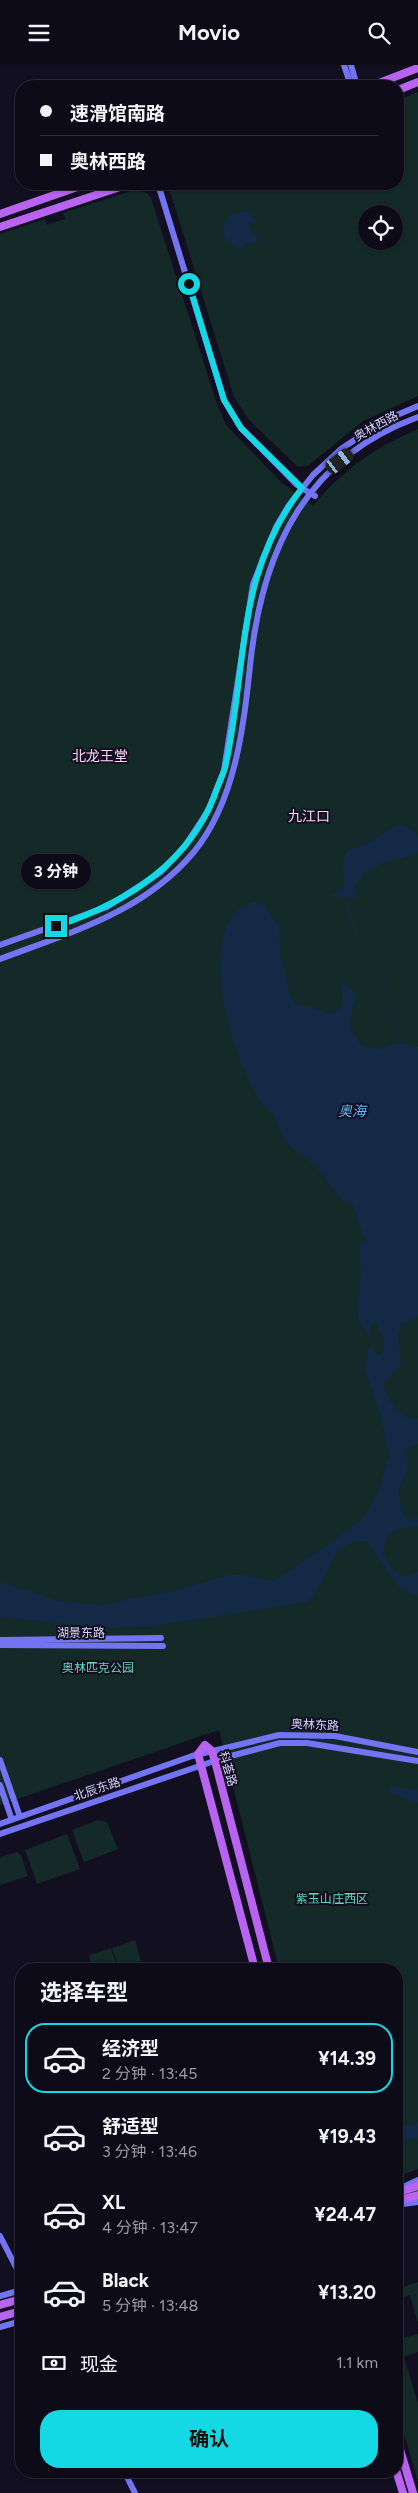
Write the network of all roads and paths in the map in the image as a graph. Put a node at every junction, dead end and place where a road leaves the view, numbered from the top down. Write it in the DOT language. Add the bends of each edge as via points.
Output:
graph roads {
  1 [pos="344,65"];
  2 [pos="351,65"];
  3 [pos="418,68"];
  4 [pos="349,80"];
  5 [pos="355,80"];
  6 [pos="387,80"];
  7 [pos="418,82"];
  8 [pos="404,88"];
  9 [pos="69,190"];
  10 [pos="111,190"];
  11 [pos="160,190"];
  12 [pos="0,214"];
  13 [pos="0,227"];
  14 [pos="418,406"];
  15 [pos="418,417"];
  16 [pos="302,488"];
  17 [pos="312,495"];
  18 [pos="0,945"];
  19 [pos="0,959"];
  20 [pos="0,1640"];
  21 [pos="142,1642"];
  22 [pos="162,1642"];
  23 [pos="0,1645"];
  24 [pos="212,1751"];
  25 [pos="418,1752"];
  26 [pos="198,1754"];
  27 [pos="0,1760"];
  28 [pos="215,1761"];
  29 [pos="418,1761"];
  30 [pos="202,1765"];
  31 [pos="0,1785"];
  32 [pos="20,1817"];
  33 [pos="12,1820"];
  34 [pos="0,1824"];
  35 [pos="0,1834"];
  36 [pos="253,1963"];
  37 [pos="267,1963"];
  38 [pos="418,2180"];
  39 [pos="418,2186"];
  40 [pos="403,2188"];
  41 [pos="403,2189"];
  42 [pos="418,2195"];
  43 [pos="403,2200"];
  44 [pos="418,2202"];
  45 [pos="403,2203"];
  46 [pos="0,2236"];
  47 [pos="15,2265"];
  48 [pos="15,2292"];
  49 [pos="0,2296"];
  50 [pos="15,2301"];
  51 [pos="0,2305"];
  52 [pos="15,2313"];
  53 [pos="0,2317"];
  54 [pos="15,2323"];
  55 [pos="0,2327"];
  56 [pos="403,2459"];
  57 [pos="128,2478"];
  58 [pos="398,2478"];
  59 [pos="135,2493"];
  60 [pos="403,2493"];
  61 [pos="413,2493"];
  1 -- 4 [label="main road"];
  2 -- 5 [label="main road"];
  3 -- 6 [label="main road"];
  7 -- 8 [label="main road"];
  9 -- 12 [label="main road"];
  10 -- 13 [label="main road"];
  11 -- 16 [label="main road" via="224,400 241,428"];
  14 -- 16 [label="main road, 奥林西路" via="382,421 351,441"];
  15 -- 17 [label="main road, 奥林西路" via="389,429 358,448 335,467"];
  16 -- 17 [label="main road"];
  16 -- 18 [label="main road, 奥林西路" via="276,527 260,562 245,625 224,770 208,811 185,846 161,872 107,907"];
  17 -- 19 [label="main road, 奥林西路" via="284,533 270,563 258,614 236,762 216,817 194,852 165,882 130,907"];
  20 -- 21 [label="main road, 湖景东路"];
  21 -- 22 [label="main road, 湖景东路"];
  21 -- 23 [label="main road, 湖景东路"];
  24 -- 25 [label="main road, 奥林东路" via="279,1735 309,1735 335,1736"];
  24 -- 26 [label="main road, 科荟路" via="205,1745"];
  24 -- 28 [label="main road, 科荟路"];
  26 -- 30 [label="main road, 科荟路"];
  26 -- 32 [label="main road, 北辰东路"];
  27 -- 32 [label="main road"];
  28 -- 29 [label="main road, 奥林东路" via="280,1743 307,1743"];
  28 -- 30 [label="main road, 奥林东路"];
  28 -- 37 [label="main road, 科荟路"];
  30 -- 35 [label="main road, 北辰东路"];
  30 -- 36 [label="main road, 科荟路"];
  31 -- 33 [label="main road"];
  32 -- 33 [label="main road, 北辰东路"];
  33 -- 34 [label="main road, 北辰东路"];
  38 -- 40 [label="main road"];
  39 -- 41 [label="main road"];
  42 -- 43 [label="main road"];
  44 -- 45 [label="main road"];
  46 -- 47 [label="main road"];
  48 -- 49 [label="main road"];
  50 -- 51 [label="main road"];
  52 -- 53 [label="main road"];
  54 -- 55 [label="main road"];
  56 -- 61 [label="main road"];
  57 -- 59 [label="main road"];
  58 -- 60 [label="main road"];
}
